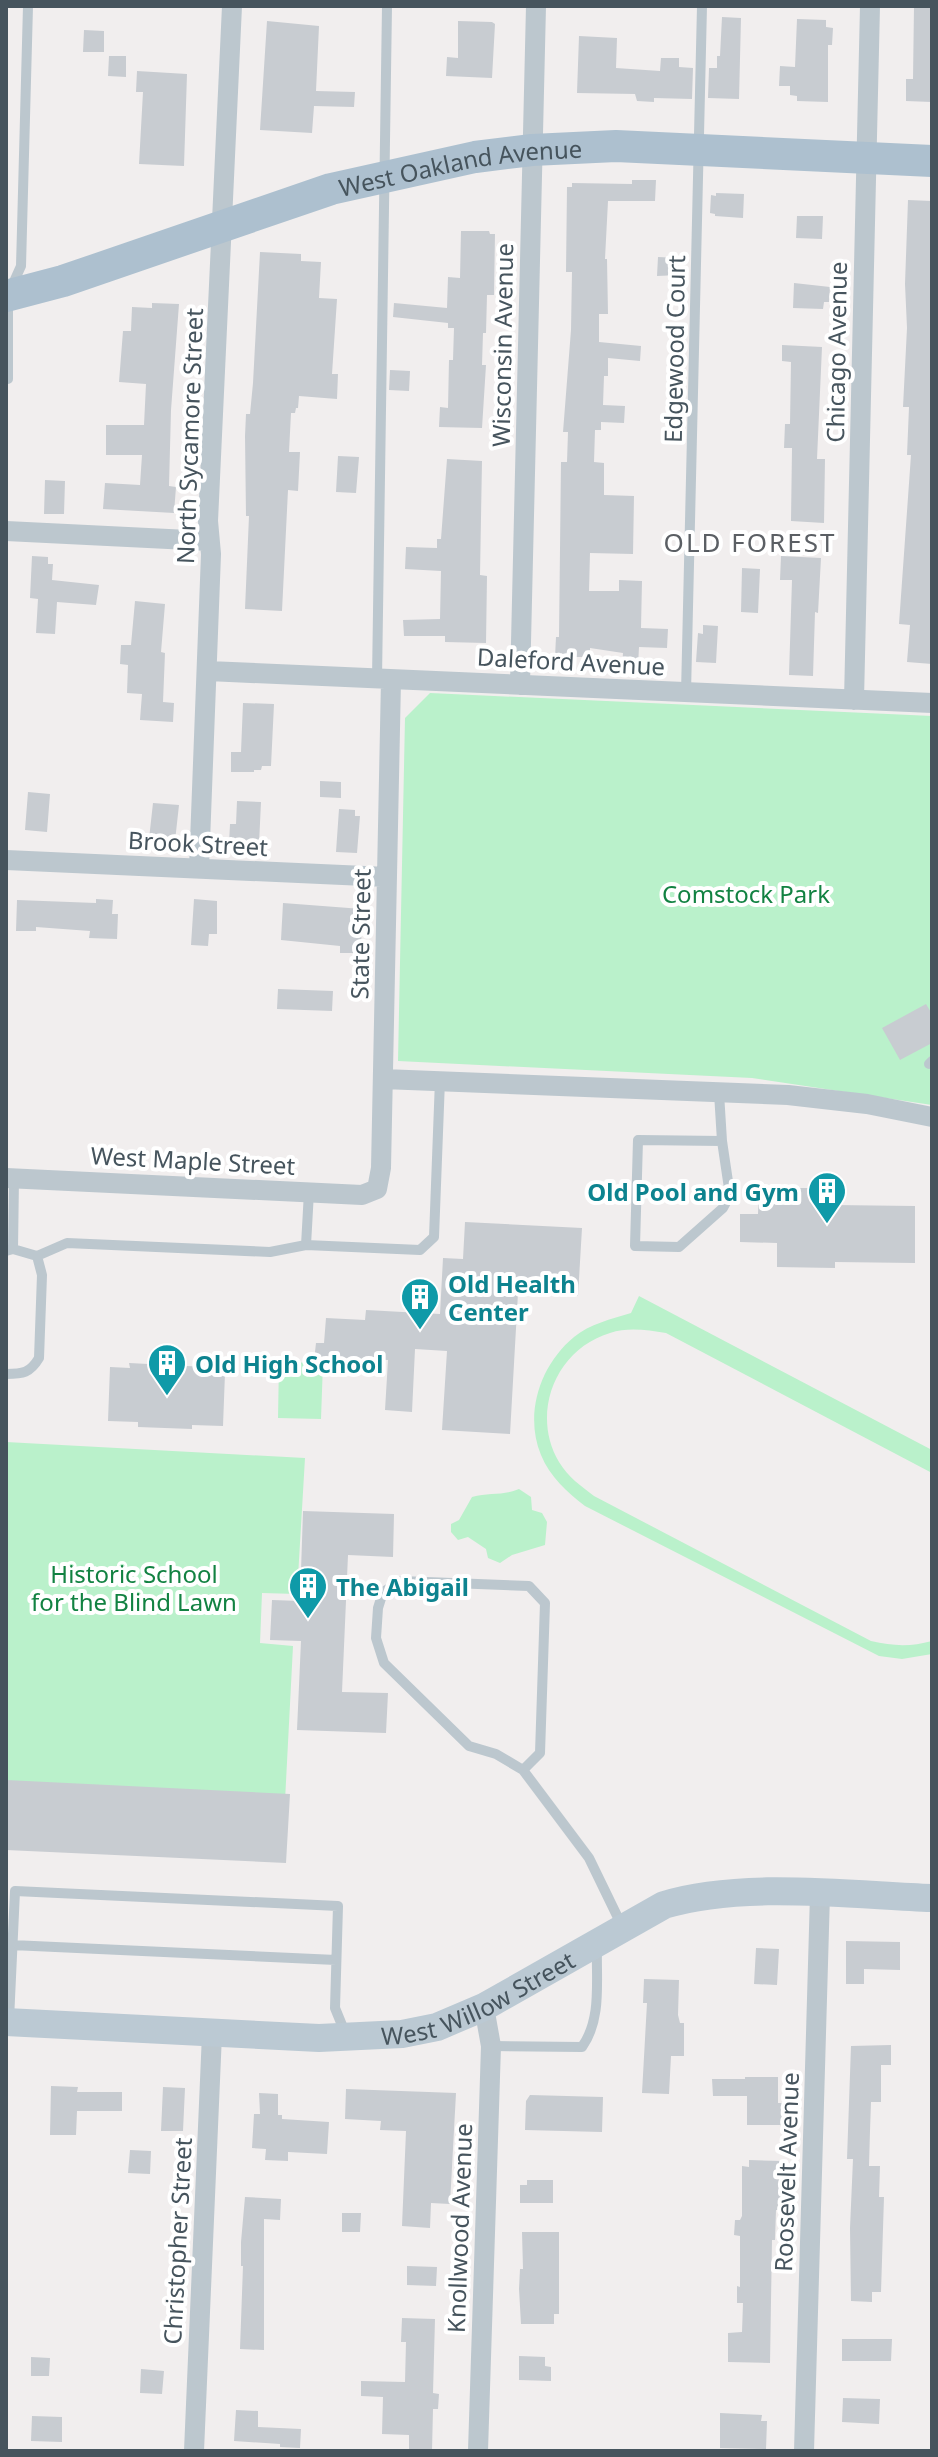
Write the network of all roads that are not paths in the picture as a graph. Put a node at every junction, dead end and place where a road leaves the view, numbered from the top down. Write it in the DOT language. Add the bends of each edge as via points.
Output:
graph roads {
  1 [pos="28,6"];
  2 [pos="232,6"];
  3 [pos="387,6"];
  4 [pos="536,6"];
  5 [pos="702,6"];
  6 [pos="870,6"];
  7 [pos="699,148"];
  8 [pos="532,150"];
  9 [pos="867,158"];
  10 [pos="932,161"];
  11 [pos="384,176"];
  12 [pos="222,227"];
  13 [pos="7,296"];
  14 [pos="8,379"];
  15 [pos="6,531"];
  16 [pos="209,541"];
  17 [pos="208,671"];
  18 [pos="384,679"];
  19 [pos="520,685"];
  20 [pos="686,693"];
  21 [pos="854,700"];
  22 [pos="932,703"];
  23 [pos="6,860"];
  24 [pos="199,868"];
  25 [pos="387,877"];
  26 [pos="383,1079"];
  27 [pos="440,1080"];
  28 [pos="719,1093"];
  29 [pos="932,1117"];
  30 [pos="722,1141"];
  31 [pos="10,1178"];
  32 [pos="377,1189"];
  33 [pos="309,1192"];
  34 [pos="306,1245"];
  35 [pos="10,1250"];
  36 [pos="37,1256"];
  37 [pos="6,1374"];
  38 [pos="523,1770"];
  39 [pos="820,1894"];
  40 [pos="932,1898"];
  41 [pos="623,1927"];
  42 [pos="597,1943"];
  43 [pos="12,1945"];
  44 [pos="336,1960"];
  45 [pos="484,2007"];
  46 [pos="8,2022"];
  47 [pos="212,2034"];
  48 [pos="347,2037"];
  49 [pos="491,2046"];
  50 [pos="194,2451"];
  51 [pos="478,2451"];
  52 [pos="804,2451"];
  1 -- 13 [label="lane" via="21,266"];
  2 -- 12 [label="street, North Sycamore Street"];
  3 -- 11 [label="lane"];
  4 -- 8 [label="street, Wisconsin Avenue"];
  5 -- 7 [label="lane, Edgewood Court"];
  6 -- 9 [label="street, Chicago Avenue"];
  7 -- 8 [label="main road, West Oakland Avenue"];
  7 -- 9 [label="main road, West Oakland Avenue"];
  7 -- 20 [label="lane, Edgewood Court"];
  8 -- 11 [label="main road, West Oakland Avenue"];
  8 -- 19 [label="street, Wisconsin Avenue"];
  9 -- 10 [label="main road, West Oakland Avenue"];
  9 -- 21 [label="street, Chicago Avenue"];
  11 -- 12 [label="main road, West Oakland Avenue"];
  11 -- 18 [label="lane"];
  12 -- 13 [label="main road, West Oakland Avenue"];
  12 -- 16 [label="street, North Sycamore Street"];
  13 -- 14 [label="lane"];
  15 -- 16 [label="street"];
  16 -- 17 [label="street, North Sycamore Street"];
  17 -- 18 [label="street, Daleford Avenue"];
  17 -- 24 [label="street, North Sycamore Street"];
  18 -- 19 [label="street, Daleford Avenue"];
  18 -- 25 [label="street, State Street"];
  19 -- 20 [label="street, Daleford Avenue"];
  20 -- 21 [label="street, Daleford Avenue"];
  21 -- 22 [label="street, Daleford Avenue"];
  23 -- 24 [label="street, Brook Street"];
  24 -- 25 [label="street, Brook Street"];
  25 -- 26 [label="street, State Street"];
  26 -- 27 [label="street"];
  26 -- 32 [label="street, State Street"];
  27 -- 28 [label="street"];
  27 -- 34 [label="lane" via="434,1237 420,1250"];
  28 -- 29 [label="street" via="788,1095"];
  28 -- 30 [label="lane"];
  30 -- 30 [label="lane" via="638,1140 635,1246 679,1247 723,1208 730,1195"];
  31 -- 33 [label="street, West Maple Street"];
  31 -- 35 [label="lane"];
  32 -- 33 [label="street, West Maple Street" via="362,1195"];
  33 -- 34 [label="lane"];
  34 -- 36 [label="lane" via="270,1252 67,1243"];
  35 -- 36 [label="lane"];
  36 -- 37 [label="lane" via="42,1275 39,1358 24,1374"];
  38 -- 38 [label="lane" via="469,1746 384,1663 376,1638 383,1592 401,1581 529,1586 545,1603 540,1753"];
  38 -- 41 [label="lane" via="589,1858"];
  39 -- 40 [label="street, West Willow Street"];
  39 -- 41 [label="street, West Willow Street" via="685,1898"];
  39 -- 52 [label="street, Roosevelt Avenue"];
  41 -- 42 [label="street, West Willow Street"];
  42 -- 45 [label="street, West Willow Street"];
  42 -- 49 [label="lane" via="596,2012 582,2047"];
  43 -- 44 [label="lane"];
  43 -- 44 [label="lane" via="15,1891 215,1900 338,1906"];
  43 -- 46 [label="lane"];
  44 -- 48 [label="lane" via="335,2008"];
  45 -- 48 [label="street, West Willow Street" via="437,2027"];
  45 -- 49 [label="street, Knollwood Avenue"];
  46 -- 47 [label="street, West Willow Street"];
  47 -- 48 [label="street, West Willow Street"];
  47 -- 50 [label="street, Christopher Street"];
  49 -- 51 [label="street, Knollwood Avenue"];
}
